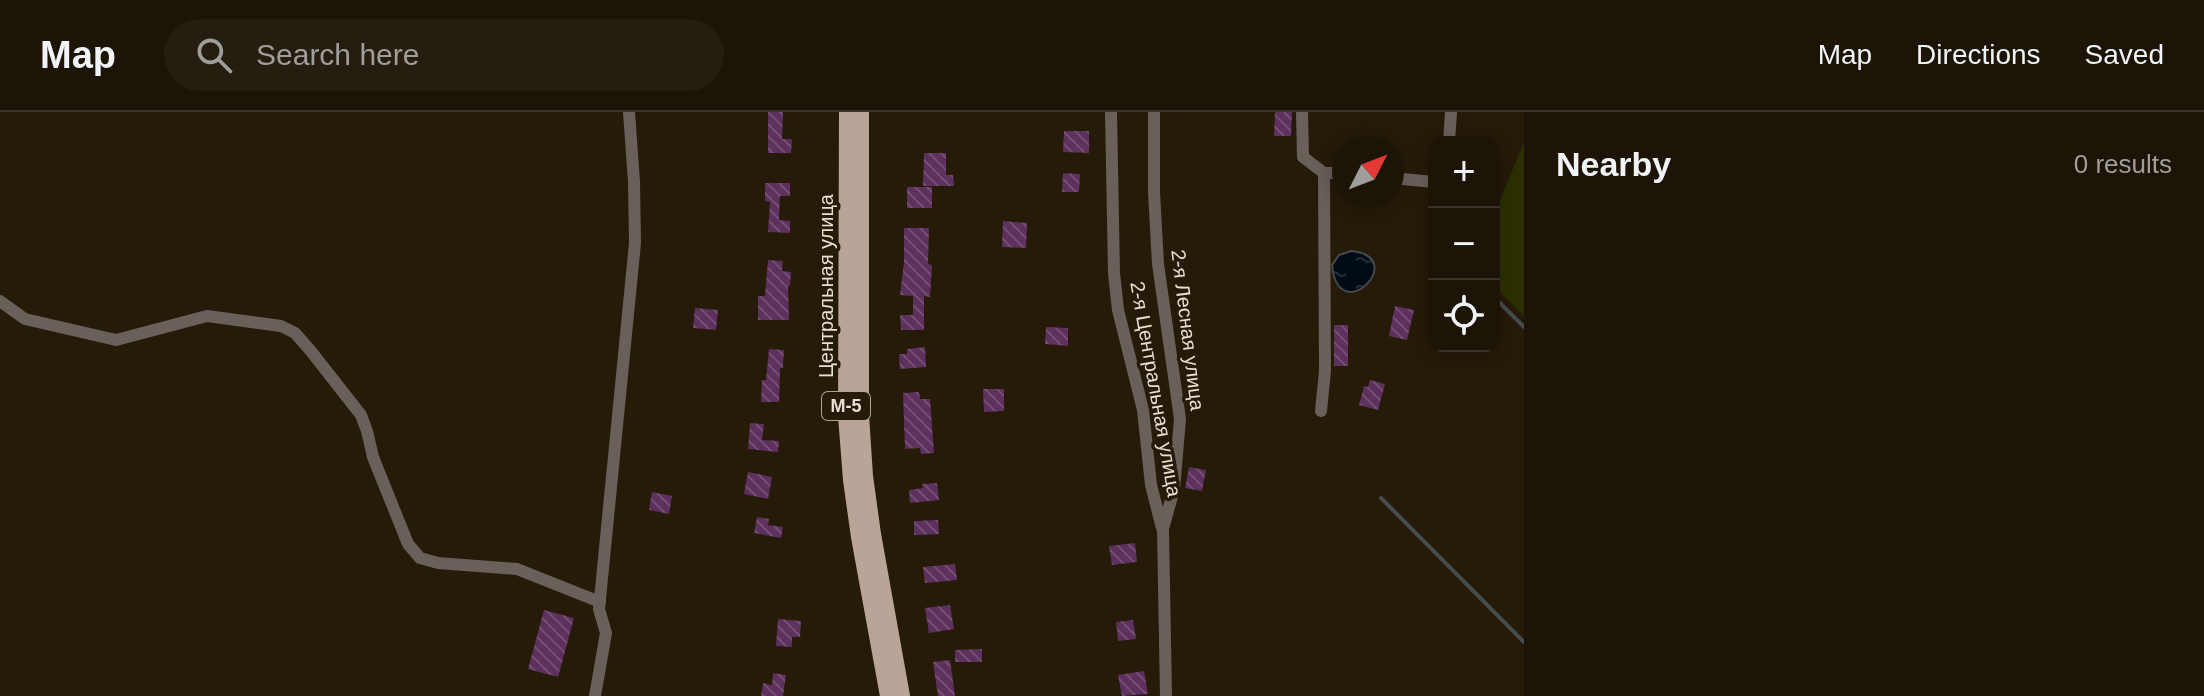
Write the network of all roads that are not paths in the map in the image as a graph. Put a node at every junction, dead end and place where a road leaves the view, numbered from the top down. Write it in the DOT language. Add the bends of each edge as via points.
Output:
graph roads {
  1 [pos="629,112"];
  2 [pos="847,112"];
  3 [pos="861,112"];
  4 [pos="1111,112"];
  5 [pos="1154,112"];
  6 [pos="1302,112"];
  7 [pos="1451,112"];
  8 [pos="1449,136"];
  9 [pos="1324,173"];
  10 [pos="1332,173"];
  11 [pos="1404,179"];
  12 [pos="1428,181"];
  13 [pos="0,301"];
  14 [pos="1321,411"];
  15 [pos="1163,529"];
  16 [pos="600,602"];
  17 [pos="595,696"];
  18 [pos="888,696"];
  19 [pos="902,696"];
  20 [pos="1166,696"];
  1 -- 16 [label="street" via="635,243"];
  2 -- 18 [label="main road, Центральная улица / М-5" via="846,416 859,537"];
  3 -- 19 [label="main road, Центральная улица / М-5" via="865,476"];
  4 -- 15 [label="street, 2-я Центральная улица" via="1118,310 1143,410 1151,485"];
  5 -- 15 [label="street, 2-я Лесная улица" via="1158,264 1180,419 1174,489"];
  6 -- 9 [label="street" via="1303,157"];
  7 -- 8 [label="street"];
  9 -- 10 [label="street"];
  9 -- 14 [label="street"];
  11 -- 12 [label="street"];
  13 -- 16 [label="street" via="25,319 116,340 207,316 281,326 295,333 361,415 408,544 420,558 517,569"];
  15 -- 20 [label="street, 2-я Лесная улица"];
  16 -- 17 [label="street" via="606,633"];
}
